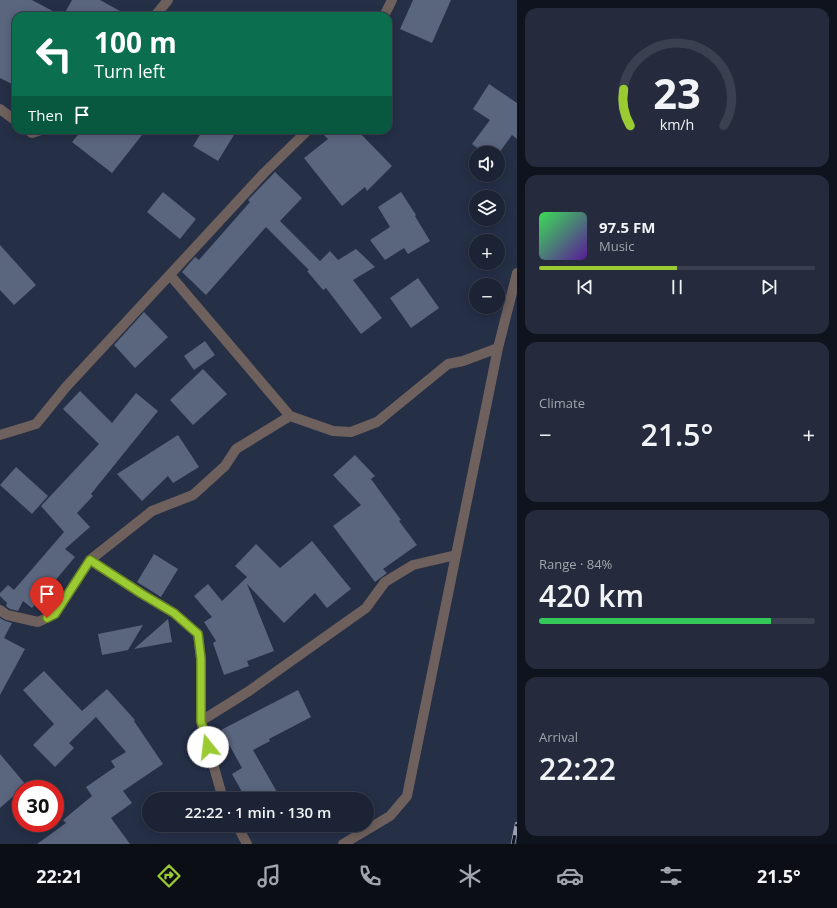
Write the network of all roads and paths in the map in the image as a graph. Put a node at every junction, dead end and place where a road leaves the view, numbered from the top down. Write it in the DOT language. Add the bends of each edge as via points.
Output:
graph roads {
  1 [pos="168,0"];
  2 [pos="392,0"];
  3 [pos="158,12"];
  4 [pos="386,12"];
  5 [pos="0,109"];
  6 [pos="12,118"];
  7 [pos="304,134"];
  8 [pos="517,273"];
  9 [pos="170,275"];
  10 [pos="498,348"];
  11 [pos="290,416"];
  12 [pos="0,435"];
  13 [pos="456,555"];
  14 [pos="90,560"];
  15 [pos="0,610"];
  16 [pos="201,721"];
  17 [pos="221,792"];
  18 [pos="241,832"];
  19 [pos="247,844"];
  20 [pos="343,844"];
  1 -- 3 [label="street"];
  2 -- 4 [label="street"];
  5 -- 6 [label="street"];
  7 -- 9 [label="street" via="264,173"];
  8 -- 10 [label="street"];
  9 -- 11 [label="street"];
  9 -- 12 [label="street" via="66,387 36,424"];
  10 -- 11 [label="street" via="448,364 377,422 351,432 333,431"];
  10 -- 13 [label="street"];
  11 -- 14 [label="street" via="236,449 224,466 193,495 152,511"];
  13 -- 16 [label="street" via="413,565 385,582 366,608 249,691"];
  13 -- 20 [label="street" via="406,796 390,816"];
  14 -- 15 [label="street" via="55,614 38,622 7,615"];
  14 -- 16 [label="street" via="174,613 198,634 201,659"];
  16 -- 17 [label="street"];
  18 -- 19 [label="street"];
}
